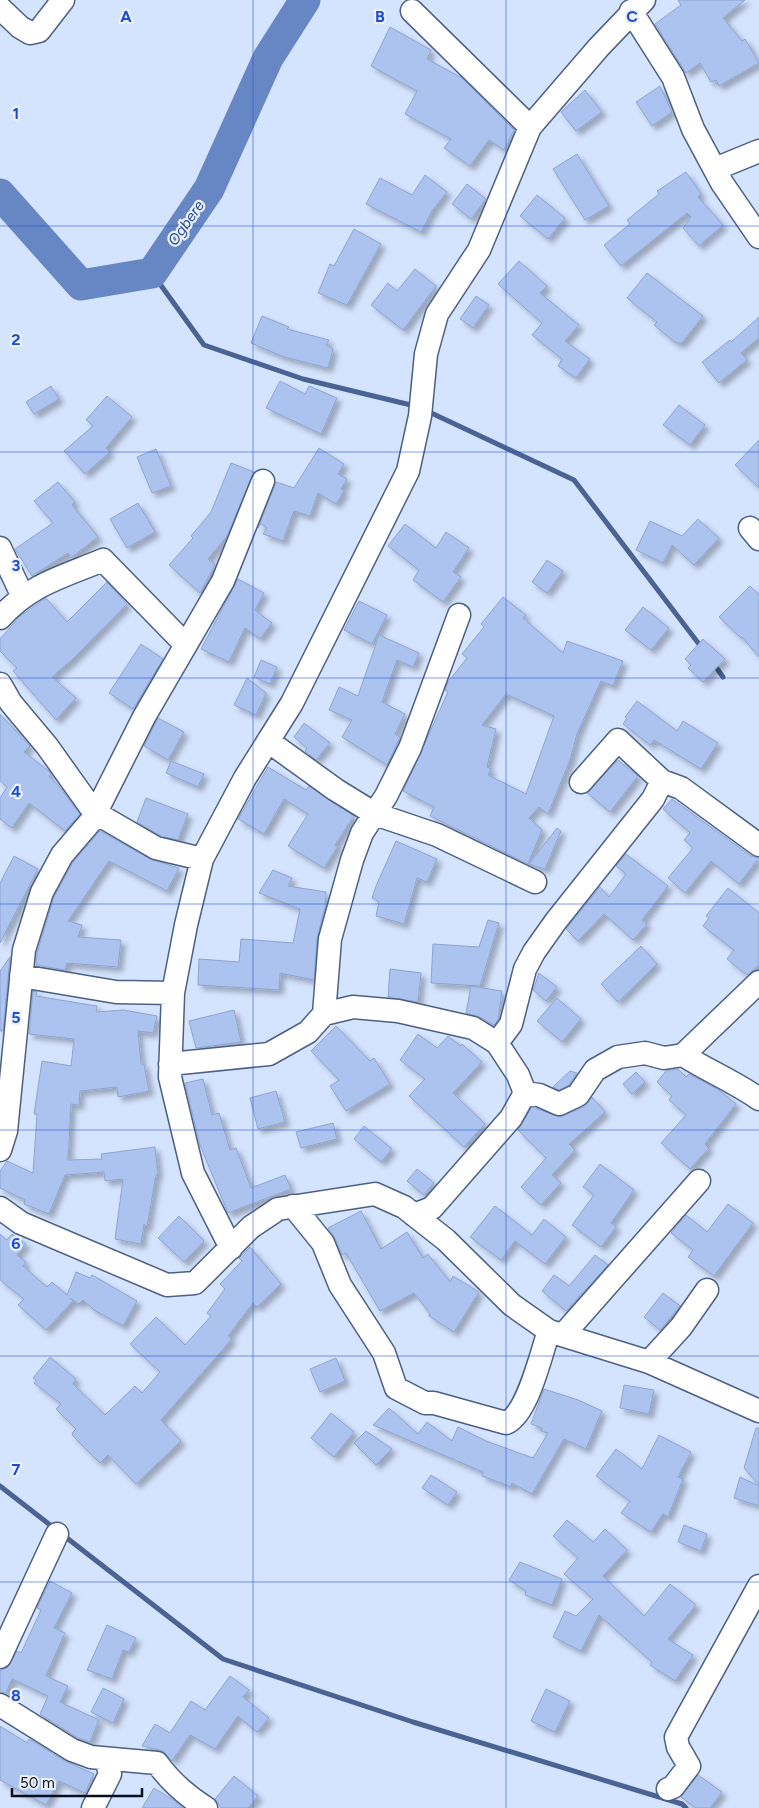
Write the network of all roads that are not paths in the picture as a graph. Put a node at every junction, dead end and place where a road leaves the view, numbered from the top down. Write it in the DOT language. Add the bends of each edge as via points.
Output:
graph roads {
  1 [pos="64,0"];
  2 [pos="635,5"];
  3 [pos="0,8"];
  4 [pos="412,11"];
  5 [pos="530,127"];
  6 [pos="759,150"];
  7 [pos="715,169"];
  8 [pos="759,237"];
  9 [pos="262,481"];
  10 [pos="0,548"];
  11 [pos="23,597"];
  12 [pos="459,615"];
  13 [pos="0,618"];
  14 [pos="185,644"];
  15 [pos="0,684"];
  16 [pos="268,741"];
  17 [pos="662,781"];
  18 [pos="581,782"];
  19 [pos="94,812"];
  20 [pos="375,814"];
  21 [pos="759,845"];
  22 [pos="202,859"];
  23 [pos="535,882"];
  24 [pos="21,976"];
  25 [pos="759,982"];
  26 [pos="173,993"];
  27 [pos="324,1014"];
  28 [pos="497,1043"];
  29 [pos="683,1055"];
  30 [pos="170,1064"];
  31 [pos="525,1094"];
  32 [pos="759,1099"];
  33 [pos="0,1150"];
  34 [pos="699,1180"];
  35 [pos="293,1206"];
  36 [pos="0,1208"];
  37 [pos="414,1215"];
  38 [pos="231,1248"];
  39 [pos="707,1290"];
  40 [pos="556,1333"];
  41 [pos="649,1362"];
  42 [pos="759,1411"];
  43 [pos="57,1534"];
  44 [pos="759,1586"];
  45 [pos="0,1657"];
  46 [pos="0,1705"];
  47 [pos="106,1759"];
  48 [pos="668,1789"];
  49 [pos="93,1808"];
  50 [pos="206,1808"];
  1 -- 3 [label="street" via="39,31 30,33"];
  2 -- 5 [label="street"];
  2 -- 7 [label="street"];
  4 -- 5 [label="street"];
  5 -- 16 [label="street" via="479,250 437,314 426,354 420,416 408,471 292,703"];
  6 -- 7 [label="street"];
  7 -- 8 [label="street"];
  9 -- 14 [label="street" via="223,581"];
  10 -- 11 [label="street"];
  11 -- 13 [label="street"];
  11 -- 14 [label="street" via="39,585 103,560"];
  12 -- 20 [label="street" via="410,748"];
  14 -- 19 [label="street"];
  15 -- 19 [label="street"];
  16 -- 20 [label="street"];
  16 -- 22 [label="street"];
  17 -- 18 [label="street" via="618,740"];
  17 -- 21 [label="street" via="681,788"];
  17 -- 28 [label="street" via="653,799 534,952 525,969 510,1024"];
  19 -- 22 [label="street" via="156,848"];
  19 -- 24 [label="street" via="92,820 62,855 42,892 24,950"];
  20 -- 23 [label="street" via="437,834"];
  20 -- 27 [label="street" via="362,833 352,860 330,939"];
  22 -- 26 [label="street"];
  24 -- 26 [label="street" via="116,992"];
  24 -- 33 [label="street" via="6,1131"];
  25 -- 29 [label="street"];
  26 -- 30 [label="street"];
  27 -- 28 [label="street" via="353,1007 398,1011 473,1028"];
  27 -- 30 [label="street" via="308,1032 269,1054"];
  28 -- 31 [label="street" via="518,1075"];
  29 -- 31 [label="street" via="664,1058 645,1053 618,1057 595,1070 578,1095 559,1104"];
  29 -- 32 [label="street"];
  30 -- 38 [label="street" via="170,1078 193,1173"];
  31 -- 37 [label="street" via="511,1118 432,1208"];
  34 -- 40 [label="street"];
  35 -- 37 [label="street" via="375,1194 404,1206"];
  35 -- 38 [label="street" via="278,1209 251,1227"];
  35 -- 40 [label="street" via="323,1243 340,1285 384,1353 396,1388 426,1403 506,1423 512,1420 530,1390"];
  36 -- 38 [label="street" via="21,1223 167,1285 195,1283"];
  37 -- 40 [label="street" via="446,1240 512,1305"];
  39 -- 41 [label="street"];
  40 -- 41 [label="street"];
  41 -- 42 [label="street"];
  43 -- 45 [label="street"];
  44 -- 48 [label="street" via="676,1737 688,1766"];
  46 -- 47 [label="street" via="72,1750"];
  47 -- 49 [label="street" via="110,1774"];
  47 -- 50 [label="street" via="156,1763 165,1775"];
}
